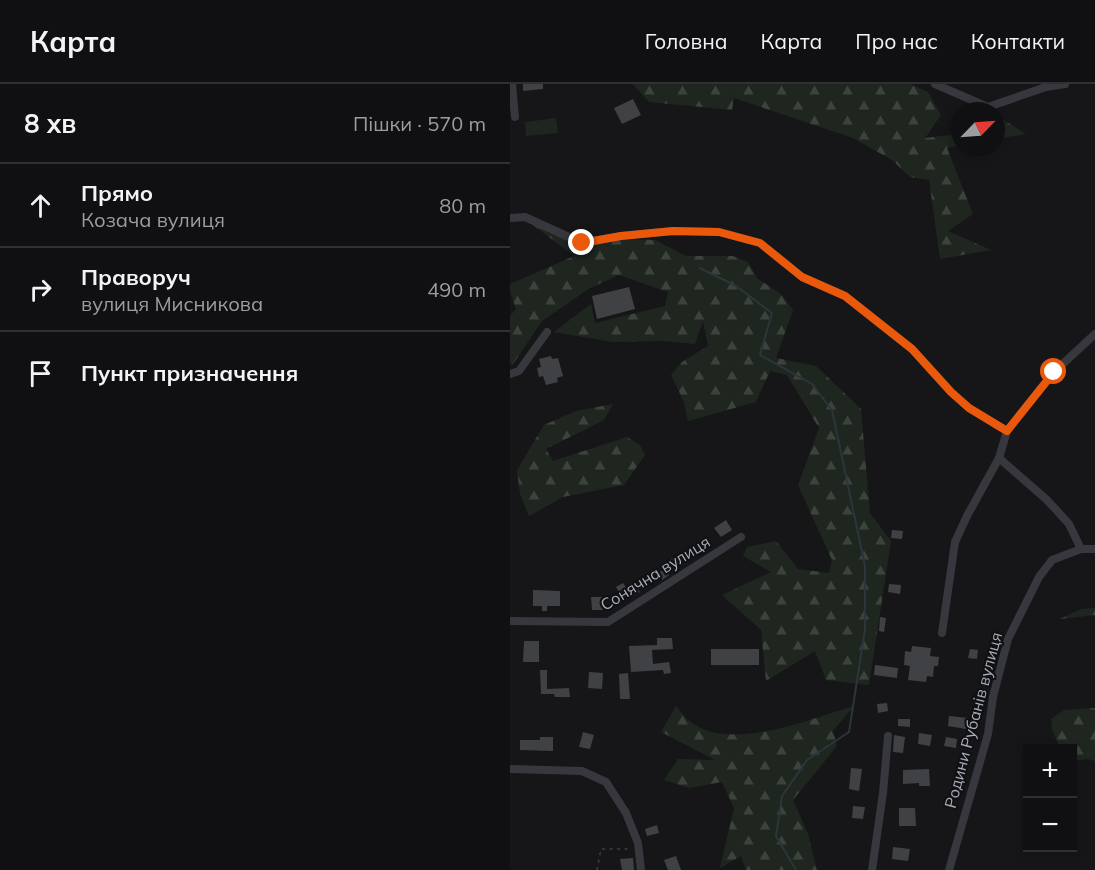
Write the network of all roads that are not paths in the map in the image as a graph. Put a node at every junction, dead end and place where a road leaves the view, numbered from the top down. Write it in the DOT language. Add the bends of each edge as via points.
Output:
graph roads {
  1 [pos="512,84"];
  2 [pos="935,84"];
  3 [pos="1065,84"];
  4 [pos="515,117"];
  5 [pos="510,218"];
  6 [pos="547,332"];
  7 [pos="1095,334"];
  8 [pos="510,374"];
  9 [pos="1007,431"];
  10 [pos="999,458"];
  11 [pos="741,537"];
  12 [pos="1081,549"];
  13 [pos="1095,549"];
  14 [pos="510,621"];
  15 [pos="942,633"];
  16 [pos="888,736"];
  17 [pos="510,769"];
  18 [pos="641,870"];
  19 [pos="872,870"];
  20 [pos="949,870"];
  1 -- 4 [label="street"];
  2 -- 3 [label="street" via="988,107"];
  5 -- 9 [label="street" via="525,217 582,243 673,231 719,232 760,243 802,277 845,296 912,349 969,408"];
  6 -- 8 [label="street" via="519,371"];
  7 -- 9 [label="street" via="1054,372"];
  9 -- 10 [label="street"];
  10 -- 12 [label="street" via="1055,508 1069,524"];
  10 -- 15 [label="street" via="955,542"];
  11 -- 14 [label="street, Сонячна вулиця" via="608,622"];
  12 -- 13 [label="street, Родини Рубанів вулиця"];
  12 -- 20 [label="street, Родини Рубанів вулиця" via="1052,560 1039,577 1008,639 988,734"];
  16 -- 19 [label="street"];
  17 -- 18 [label="street" via="582,771 606,782 626,813 639,849"];
}
